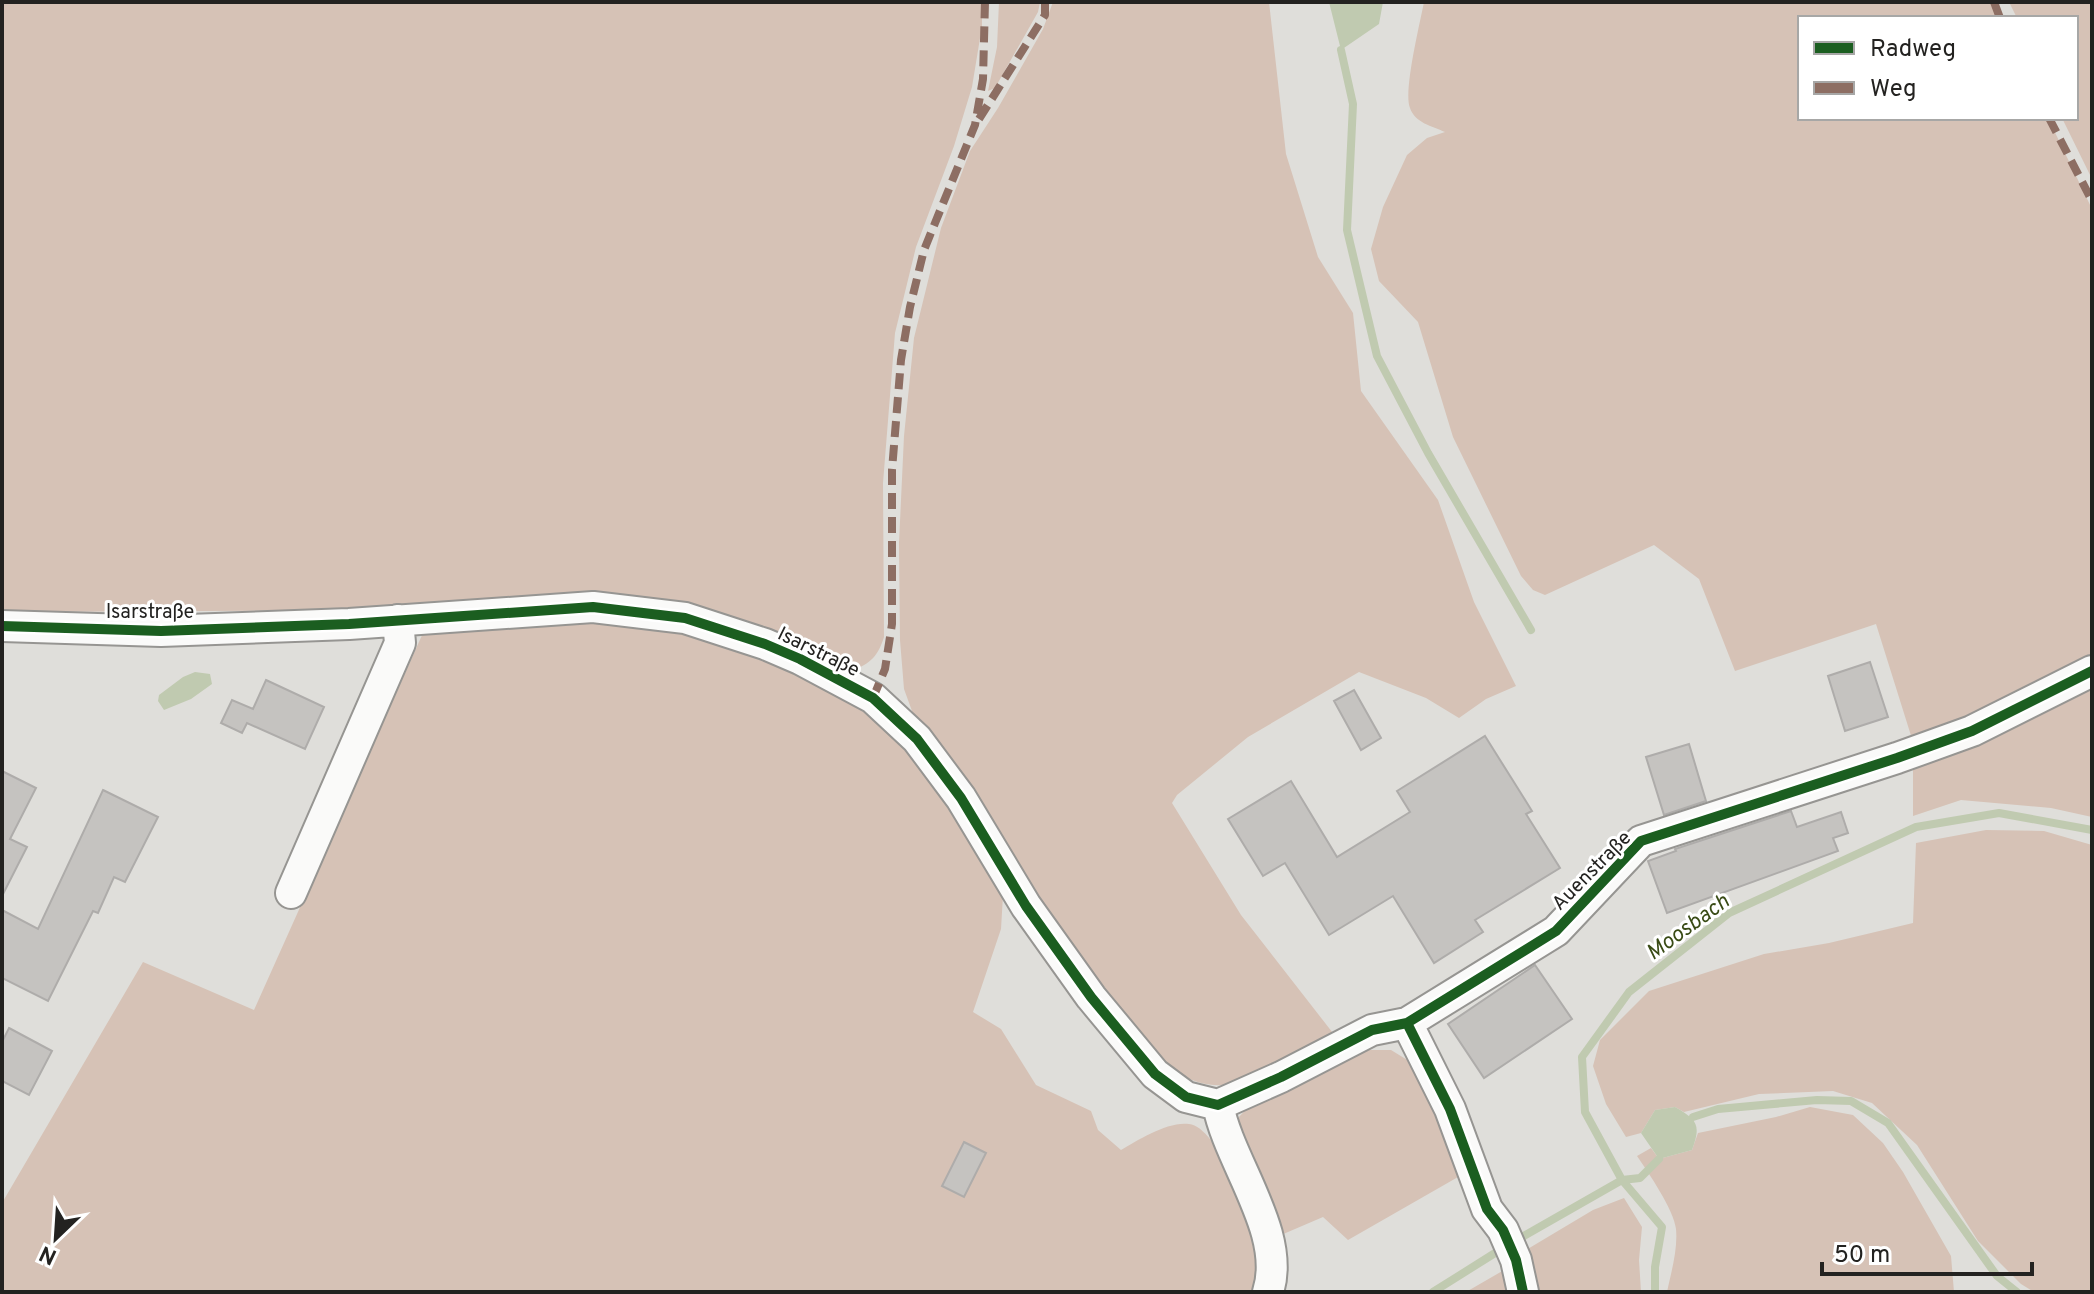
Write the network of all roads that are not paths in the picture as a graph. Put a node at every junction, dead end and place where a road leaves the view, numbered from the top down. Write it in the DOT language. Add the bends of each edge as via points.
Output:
graph roads {
  1 [pos="398,620"];
  2 [pos="2,626"];
  3 [pos="2092,671"];
  4 [pos="291,893"];
  5 [pos="1407,1023"];
  6 [pos="1218,1105"];
  7 [pos="1268,1292"];
  8 [pos="1523,1292"];
  1 -- 2 [label="street, Isarstraße" via="161,631"];
  1 -- 4 [label="street" via="400,643"];
  1 -- 6 [label="street, Isarstraße" via="593,607 685,618 765,644 873,698 917,739 961,798 1026,906 1155,1074 1186,1097"];
  3 -- 5 [label="street, Auenstraße" via="1972,731 1641,841 1556,931"];
  5 -- 6 [label="street" via="1372,1030"];
  5 -- 8 [label="street" via="1450,1109 1487,1209 1516,1260"];
  6 -- 7 [label="street" via="1262,1215 1273,1275"];
}
